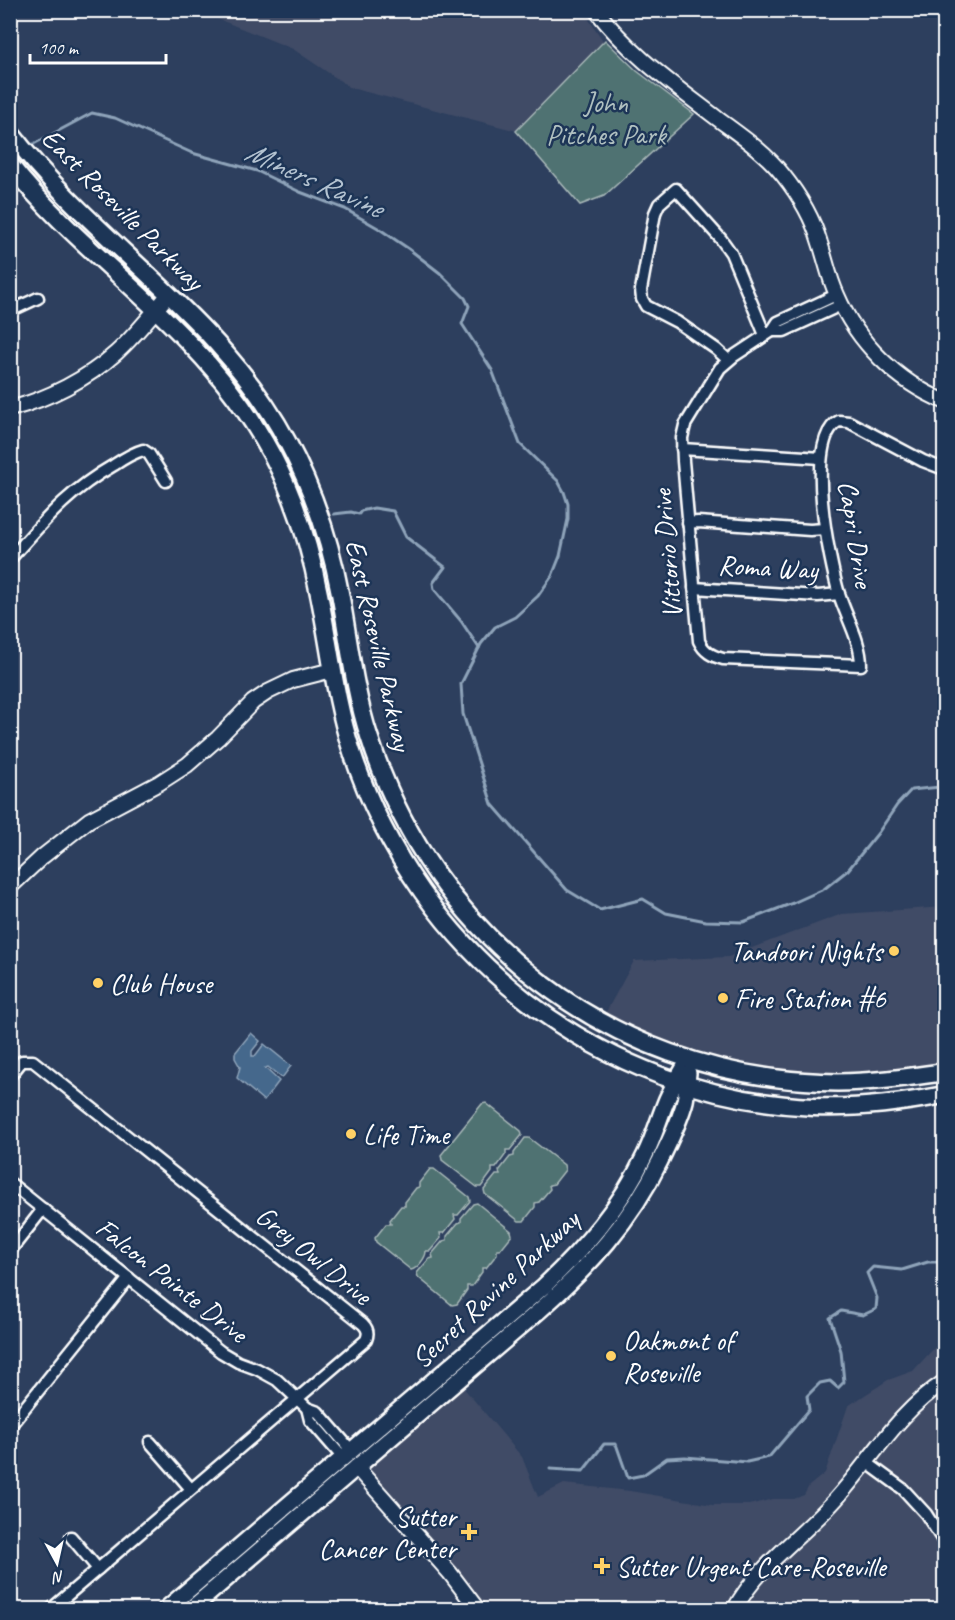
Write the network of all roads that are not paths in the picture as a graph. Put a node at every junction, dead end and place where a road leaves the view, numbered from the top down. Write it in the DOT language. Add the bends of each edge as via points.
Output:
graph roads {
  1 [pos="596,10"];
  2 [pos="10,132"];
  3 [pos="10,165"];
  4 [pos="169,294"];
  5 [pos="38,298"];
  6 [pos="839,300"];
  7 [pos="155,310"];
  8 [pos="10,311"];
  9 [pos="768,333"];
  10 [pos="728,360"];
  11 [pos="945,401"];
  12 [pos="10,409"];
  13 [pos="682,449"];
  14 [pos="821,458"];
  15 [pos="945,469"];
  16 [pos="166,481"];
  17 [pos="688,523"];
  18 [pos="825,529"];
  19 [pos="11,557"];
  20 [pos="694,588"];
  21 [pos="839,594"];
  22 [pos="861,665"];
  23 [pos="332,670"];
  24 [pos="360,704"];
  25 [pos="10,886"];
  26 [pos="689,1059"];
  27 [pos="945,1072"];
  28 [pos="10,1076"];
  29 [pos="682,1082"];
  30 [pos="945,1082"];
  31 [pos="945,1095"];
  32 [pos="841,1107"];
  33 [pos="10,1183"];
  34 [pos="43,1209"];
  35 [pos="10,1251"];
  36 [pos="129,1278"];
  37 [pos="945,1382"];
  38 [pos="298,1398"];
  39 [pos="10,1426"];
  40 [pos="150,1442"];
  41 [pos="347,1454"];
  42 [pos="866,1462"];
  43 [pos="356,1467"];
  44 [pos="191,1489"];
  45 [pos="70,1537"];
  46 [pos="945,1542"];
  47 [pos="98,1569"];
  48 [pos="50,1610"];
  49 [pos="165,1610"];
  50 [pos="190,1610"];
  51 [pos="478,1610"];
  52 [pos="734,1610"];
  1 -- 6 [label="street" via="641,59 776,166 812,222"];
  2 -- 4 [label="main road, East Roseville Parkway" via="45,175"];
  3 -- 7 [label="main road, East Roseville Parkway" via="51,212"];
  4 -- 7 [label="street"];
  4 -- 24 [label="main road, East Roseville Parkway" via="244,374 298,462 323,523 334,565"];
  5 -- 8 [label="street"];
  6 -- 9 [label="street, Vittorio Drive" via="789,323 784,332"];
  6 -- 11 [label="street" via="850,322 888,365 909,382"];
  7 -- 12 [label="street" via="115,354 86,376"];
  7 -- 23 [label="main road, East Roseville Parkway" via="227,386 281,473 315,573"];
  9 -- 10 [label="street, Vittorio Drive"];
  9 -- 10 [label="street" via="731,253 676,189 656,210 641,286 642,299 646,306 677,322"];
  10 -- 13 [label="street, Vittorio Drive" via="685,424"];
  13 -- 14 [label="street"];
  13 -- 17 [label="street, Vittorio Drive"];
  14 -- 15 [label="street, Capri Drive" via="831,428 839,421 849,422"];
  14 -- 18 [label="street, Capri Drive"];
  16 -- 19 [label="street" via="149,454 143,450 135,452 71,493"];
  17 -- 18 [label="street"];
  17 -- 20 [label="street, Vittorio Drive"];
  18 -- 21 [label="street, Capri Drive"];
  20 -- 21 [label="street, Roma Way"];
  20 -- 22 [label="street, Vittorio Drive" via="699,641 713,656"];
  21 -- 22 [label="street, Capri Drive"];
  23 -- 24 [label="main road" via="342,676"];
  23 -- 25 [label="street" via="293,680 253,702 187,765 89,820"];
  23 -- 29 [label="main road, East Roseville Parkway" via="351,750 370,802 409,874 448,926 499,978 556,1024 610,1054"];
  24 -- 26 [label="main road, East Roseville Parkway" via="396,807 454,901 523,969 571,1004 630,1036"];
  26 -- 27 [label="main road, East Roseville Parkway" via="750,1074 818,1082 861,1082"];
  26 -- 29 [label="main road, Secret Ravine Parkway"];
  28 -- 38 [label="street, Grey Owl Drive" via="22,1061 33,1061 367,1329 366,1340"];
  29 -- 32 [label="main road, East Roseville Parkway" via="766,1102"];
  29 -- 41 [label="main road, Secret Ravine Parkway" via="667,1098 632,1182 596,1232 544,1286"];
  29 -- 43 [label="main road, Secret Ravine Parkway" via="685,1102 646,1190 597,1255 558,1294"];
  30 -- 32 [label="main road"];
  31 -- 32 [label="main road, East Roseville Parkway"];
  33 -- 34 [label="street, Falcon Pointe Drive"];
  34 -- 35 [label="street"];
  34 -- 36 [label="street, Falcon Pointe Drive"];
  36 -- 38 [label="street, Falcon Pointe Drive" via="221,1352 268,1374"];
  36 -- 39 [label="street"];
  37 -- 42 [label="street" via="905,1413"];
  38 -- 41 [label="street, Falcon Pointe Drive" via="308,1408 310,1420 328,1432"];
  38 -- 44 [label="street, Grey Owl Drive"];
  40 -- 44 [label="street"];
  41 -- 43 [label="main road"];
  41 -- 49 [label="main road, Secret Ravine Parkway"];
  42 -- 46 [label="street" via="916,1502"];
  42 -- 52 [label="street" via="836,1500 758,1574"];
  43 -- 50 [label="main road, Secret Ravine Parkway"];
  43 -- 51 [label="street" via="450,1572"];
  44 -- 47 [label="street, Grey Owl Drive"];
  45 -- 47 [label="street"];
  47 -- 48 [label="street, Grey Owl Drive"];
}
